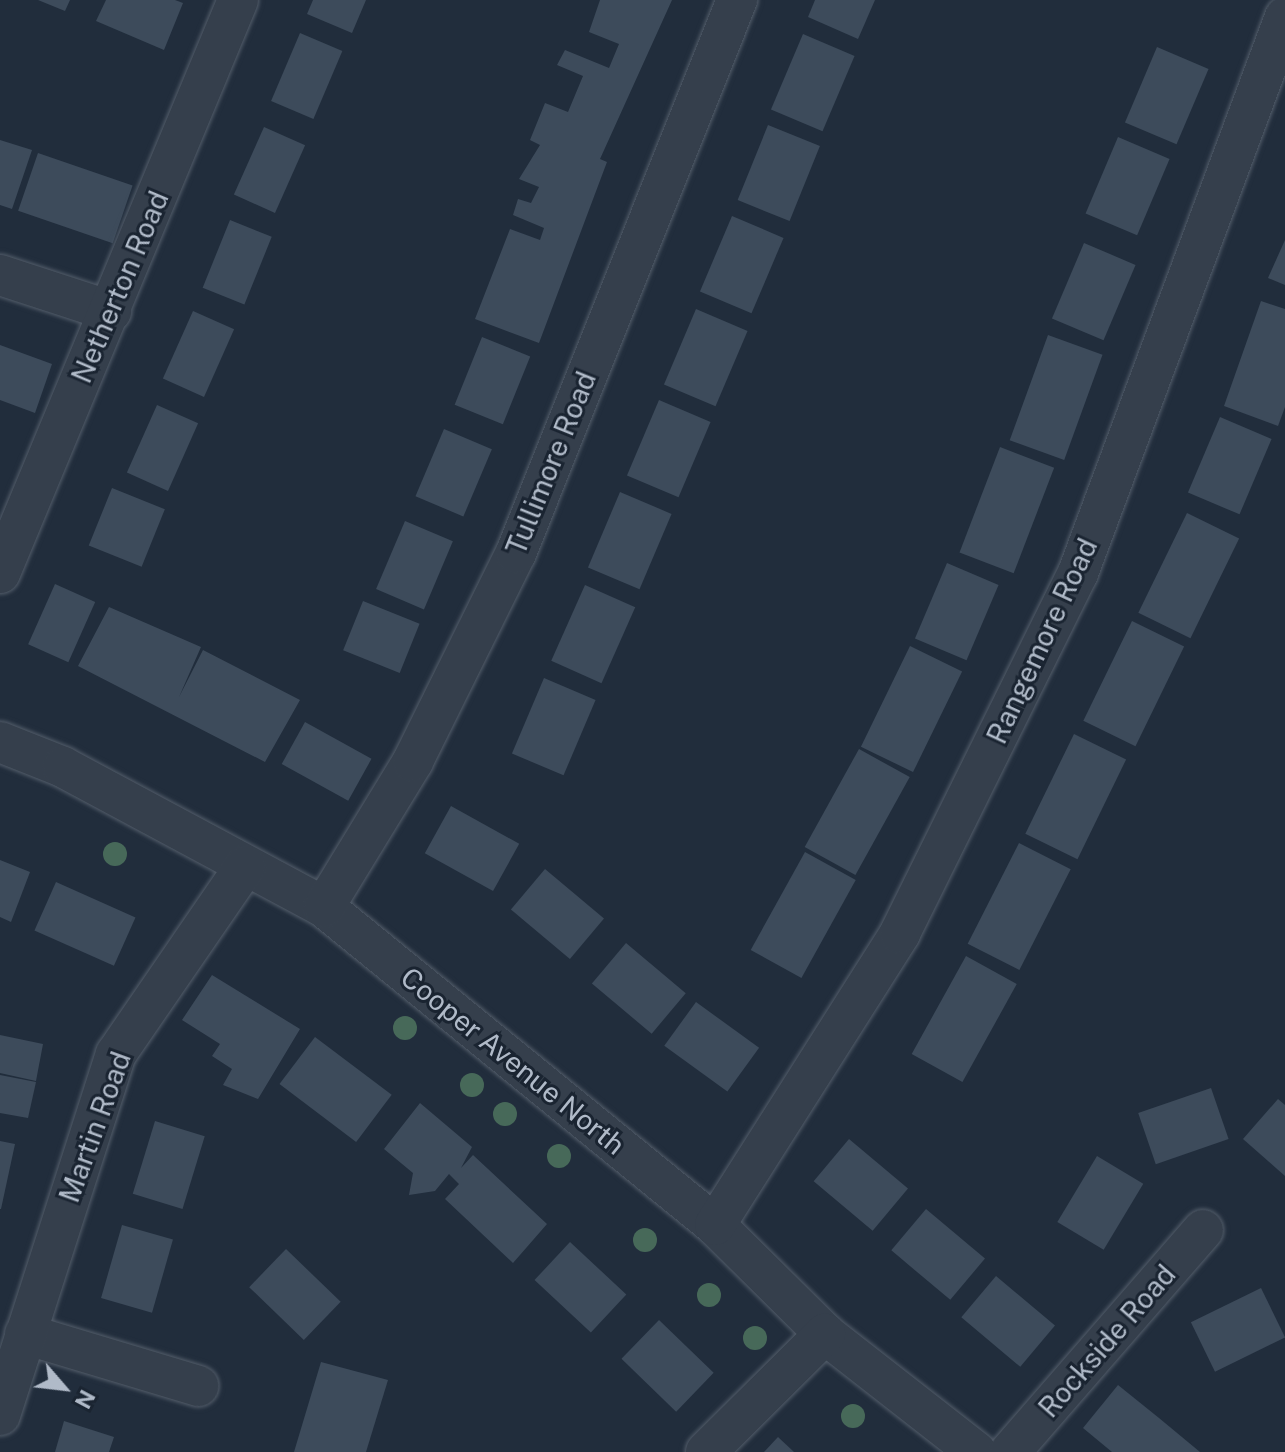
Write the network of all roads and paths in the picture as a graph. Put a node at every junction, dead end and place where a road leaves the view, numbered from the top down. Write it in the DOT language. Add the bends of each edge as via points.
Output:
graph roads {
  1 [pos="238,0"];
  2 [pos="737,0"];
  3 [pos="1285,17"];
  4 [pos="0,275"];
  5 [pos="111,311"];
  6 [pos="0,573"];
  7 [pos="0,742"];
  8 [pos="245,866"];
  9 [pos="324,907"];
  10 [pos="715,1225"];
  11 [pos="1203,1230"];
  12 [pos="25,1334"];
  13 [pos="825,1334"];
  14 [pos="198,1386"];
  15 [pos="0,1415"];
  16 [pos="706,1452"];
  17 [pos="976,1452"];
  18 [pos="1010,1452"];
  1 -- 5 [label="street, Netherton Road"];
  2 -- 9 [label="street, Tullimore Road" via="516,553 413,761"];
  3 -- 10 [label="street, Rangemore Road" via="1078,573 900,933"];
  4 -- 5 [label="street"];
  5 -- 6 [label="street, Netherton Road"];
  7 -- 8 [label="street, Cooper Avenue North" via="63,767"];
  8 -- 9 [label="street, Cooper Avenue North"];
  8 -- 12 [label="street, Martin Road" via="116,1054"];
  9 -- 10 [label="street, Cooper Avenue North"];
  10 -- 13 [label="street, Cooper Avenue North"];
  11 -- 18 [label="street, Rockside Road"];
  12 -- 14 [label="street"];
  12 -- 15 [label="street, Martin Road"];
  13 -- 16 [label="street"];
  13 -- 17 [label="street, Cooper Avenue North"];
}
